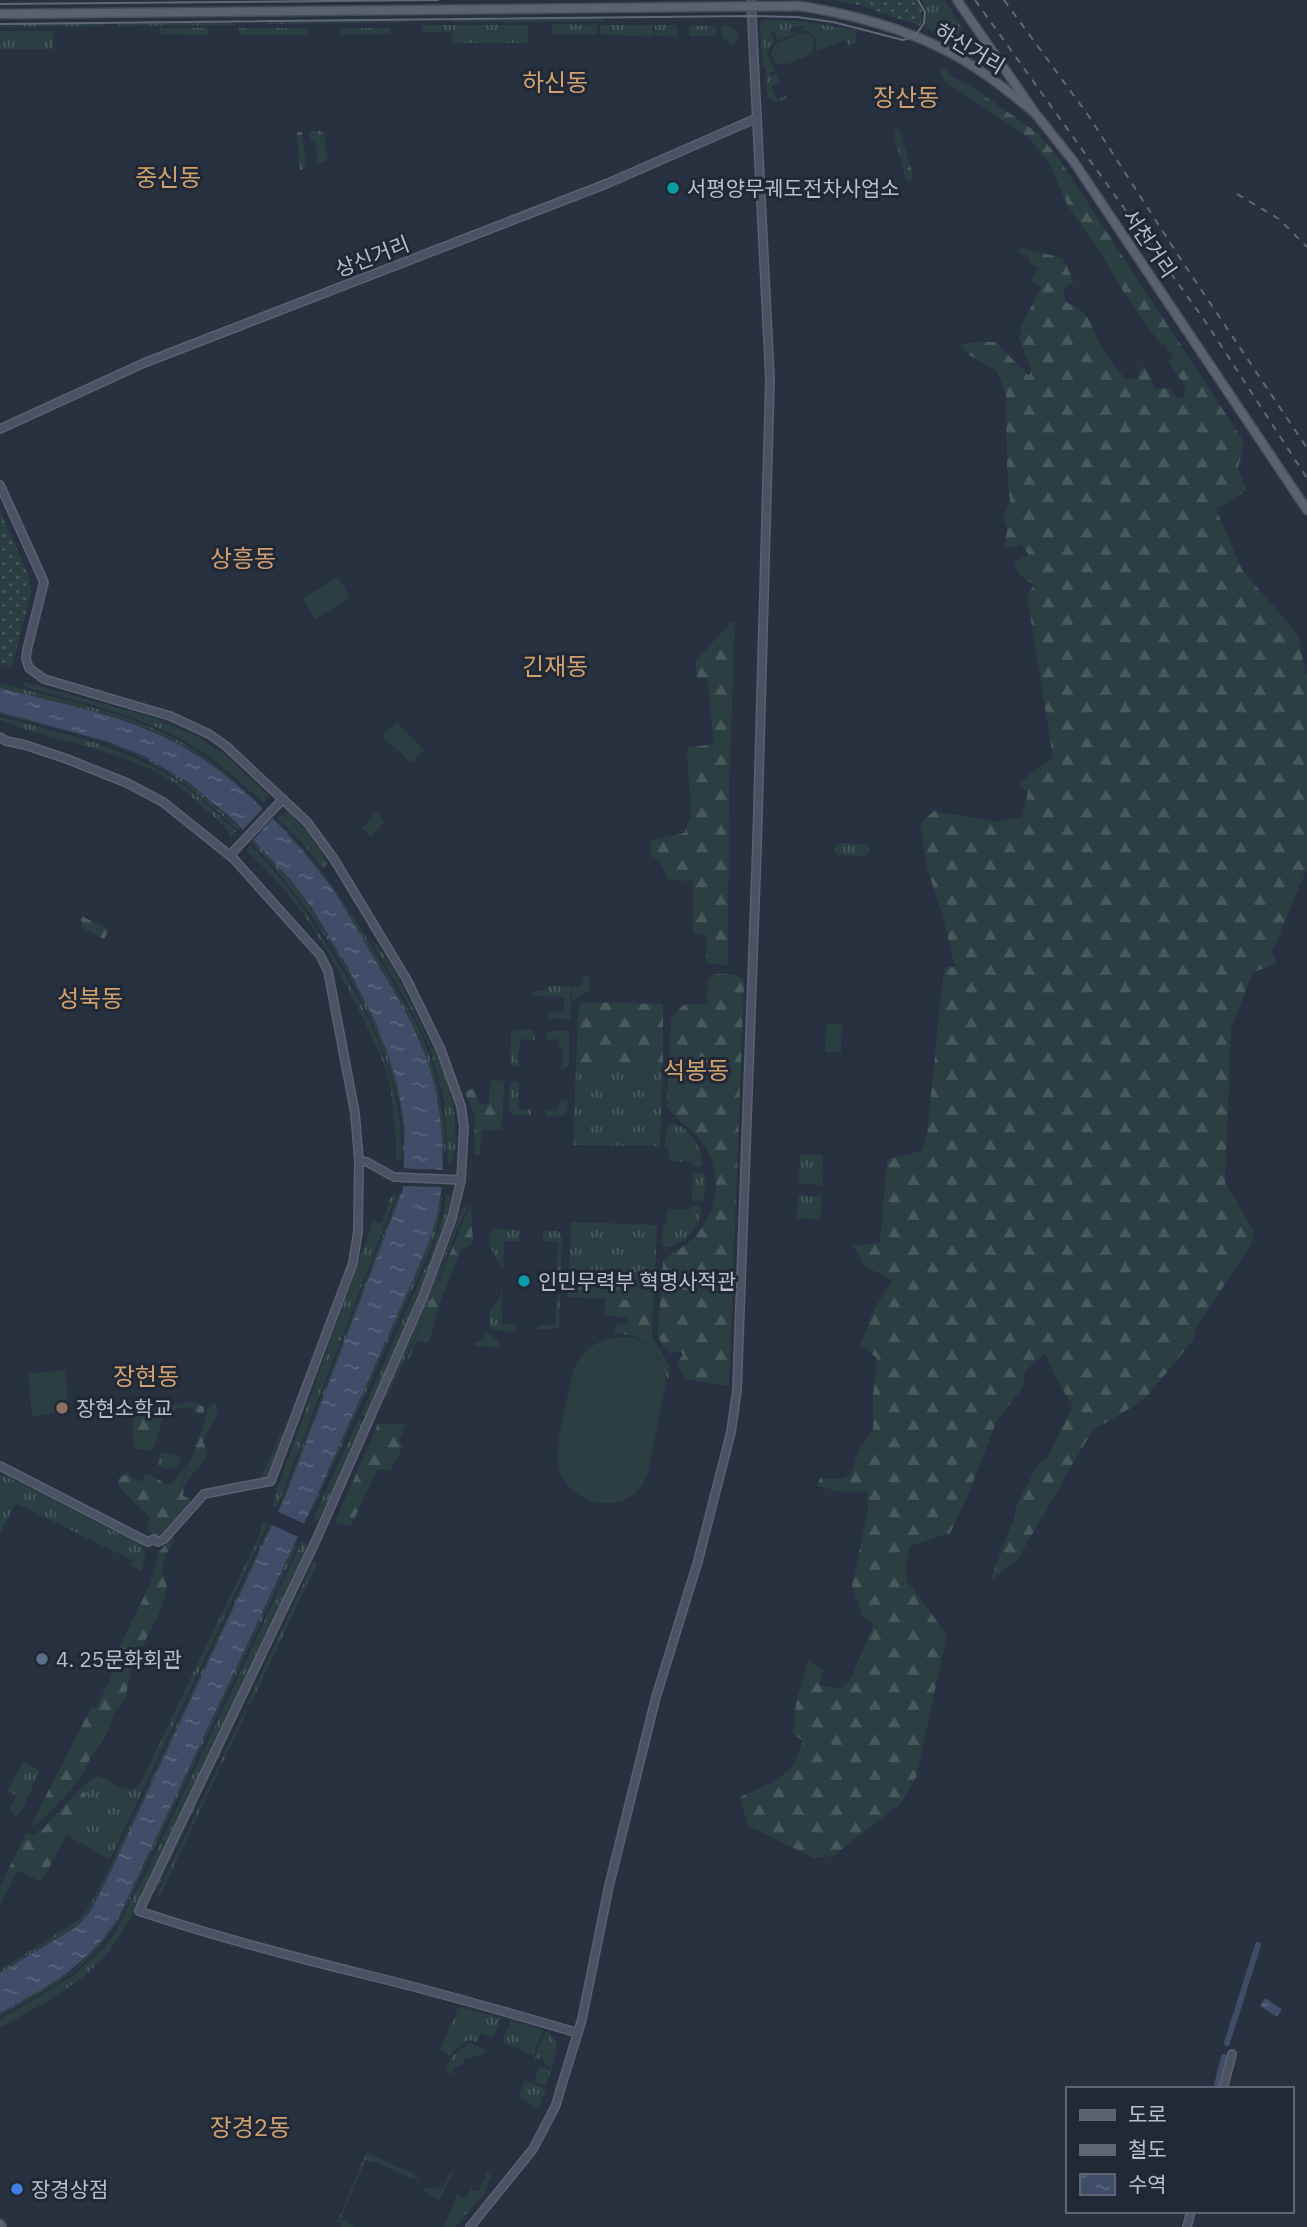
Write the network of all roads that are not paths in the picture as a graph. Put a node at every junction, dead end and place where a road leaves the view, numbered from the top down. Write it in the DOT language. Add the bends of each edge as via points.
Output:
graph roads {
  1 [pos="957,0"];
  2 [pos="751,2"];
  3 [pos="0,13"];
  4 [pos="1035,113"];
  5 [pos="757,118"];
  6 [pos="0,429"];
  7 [pos="0,485"];
  8 [pos="1307,510"];
  9 [pos="0,737"];
  10 [pos="283,799"];
  11 [pos="230,855"];
  12 [pos="359,1161"];
  13 [pos="461,1180"];
  14 [pos="0,1466"];
  15 [pos="578,2033"];
  16 [pos="1232,2054"];
  17 [pos="1224,2087"];
  18 [pos="470,2227"];
  1 -- 4 [label="main road, 서천거리"];
  2 -- 3 [label="main road, 하신거리"];
  2 -- 4 [label="main road, 하신거리" via="840,12 915,36 962,60"];
  2 -- 5 [label="street"];
  4 -- 8 [label="main road, 서천거리" via="1074,162"];
  5 -- 6 [label="street, 상신거리" via="606,184 144,363"];
  5 -- 15 [label="street" via="769,331 769,459 739,1374 731,1432 698,1562 656,1697"];
  7 -- 10 [label="street" via="44,582 27,650 29,668 44,678 190,724 226,746"];
  9 -- 11 [label="street" via="144,791"];
  10 -- 11 [label="street"];
  10 -- 13 [label="street" via="316,831 334,859 407,980 441,1050 461,1106"];
  11 -- 12 [label="street" via="325,963 355,1113"];
  12 -- 13 [label="street" via="397,1177"];
  12 -- 14 [label="street" via="359,1231 353,1263 271,1481 204,1494 164,1539 148,1542"];
  13 -- 15 [label="street" via="440,1253 317,1538 139,1911"];
  15 -- 18 [label="street" via="555,2105 533,2149"];
  16 -- 17 [label="street"];
}
